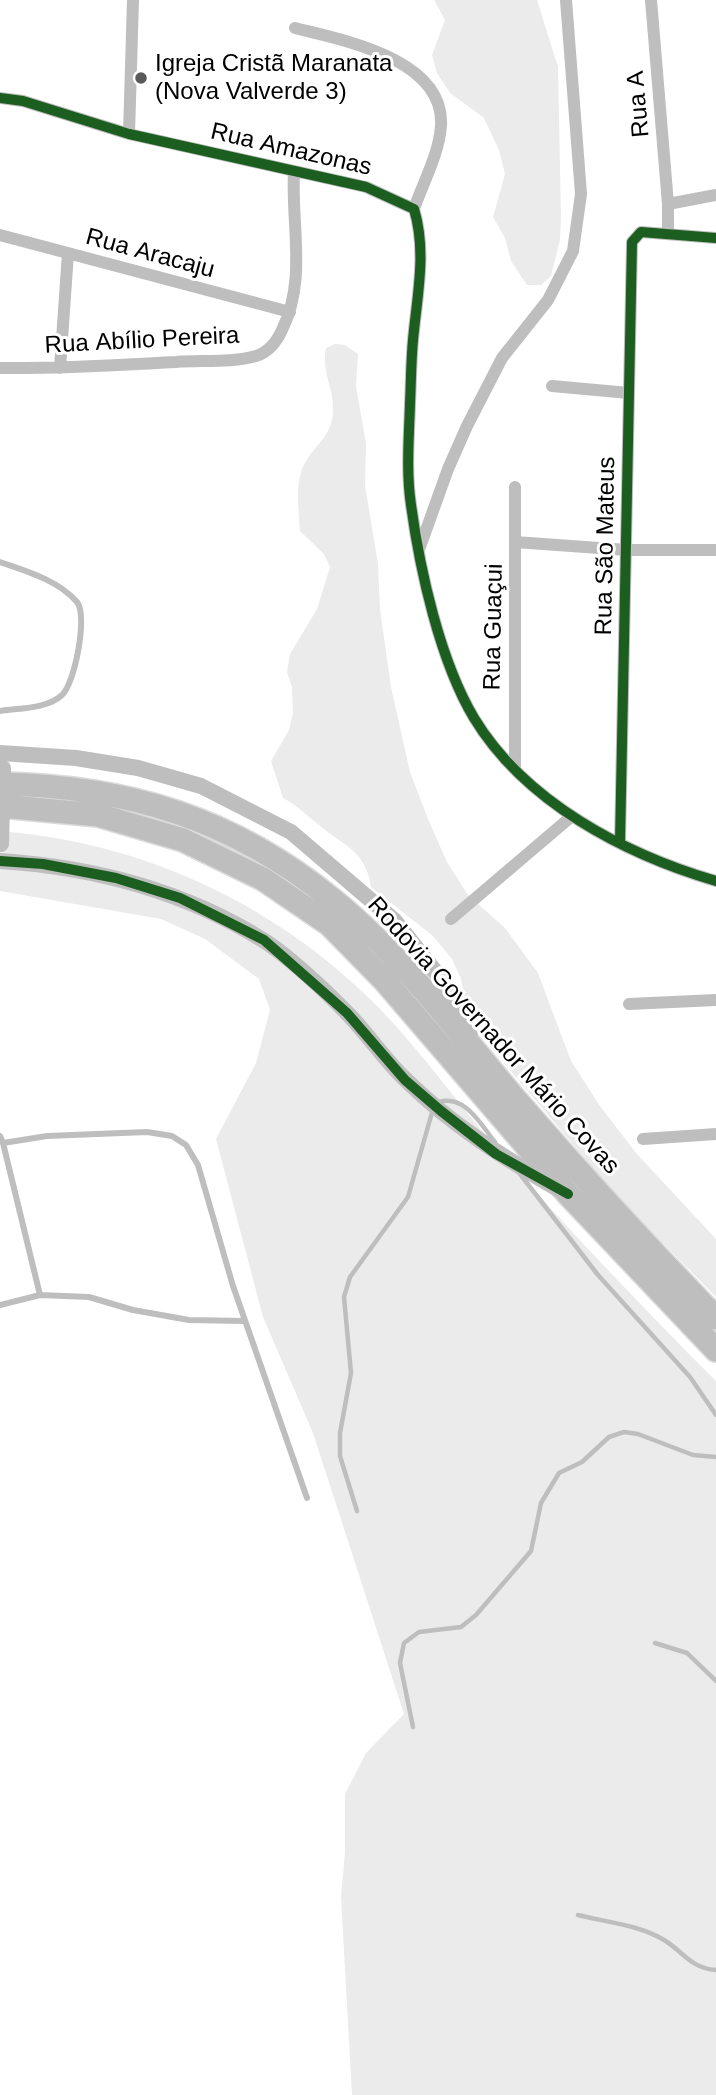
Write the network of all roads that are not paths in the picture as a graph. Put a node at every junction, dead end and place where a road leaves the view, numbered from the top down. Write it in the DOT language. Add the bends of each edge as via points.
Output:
graph roads {
  1 [pos="133,0"];
  2 [pos="566,0"];
  3 [pos="652,0"];
  4 [pos="295,28"];
  5 [pos="0,98"];
  6 [pos="129,134"];
  7 [pos="294,172"];
  8 [pos="716,195"];
  9 [pos="668,204"];
  10 [pos="414,209"];
  11 [pos="668,234"];
  12 [pos="0,235"];
  13 [pos="716,238"];
  14 [pos="68,253"];
  15 [pos="290,312"];
  16 [pos="0,368"];
  17 [pos="60,368"];
  18 [pos="552,386"];
  19 [pos="629,393"];
  20 [pos="515,487"];
  21 [pos="516,542"];
  22 [pos="419,550"];
  23 [pos="627,550"];
  24 [pos="716,551"];
  25 [pos="0,562"];
  26 [pos="0,711"];
  27 [pos="2,764"];
  28 [pos="515,768"];
  29 [pos="0,806"];
  30 [pos="572,816"];
  31 [pos="620,842"];
  32 [pos="1,844"];
  33 [pos="0,861"];
  34 [pos="716,881"];
  35 [pos="451,919"];
  36 [pos="716,1000"];
  37 [pos="629,1004"];
  38 [pos="491,1071"];
  39 [pos="716,1134"];
  40 [pos="643,1139"];
  41 [pos="2,1140"];
  42 [pos="568,1194"];
  43 [pos="40,1295"];
  44 [pos="0,1305"];
  45 [pos="716,1318"];
  46 [pos="245,1321"];
  47 [pos="716,1350"];
  48 [pos="307,1498"];
  1 -- 6 [label="street"];
  2 -- 22 [label="street" via="581,194 573,251 548,300 502,358 448,469"];
  3 -- 9 [label="street, Rua A"];
  4 -- 10 [label="street" via="368,47 400,63 433,94 441,126"];
  5 -- 6 [label="street, Rua Amazonas"];
  6 -- 7 [label="street, Rua Amazonas"];
  7 -- 10 [label="street, Rua Amazonas" via="366,187"];
  7 -- 15 [label="street, Rua Abílio Pereira" via="298,257"];
  8 -- 9 [label="street"];
  9 -- 11 [label="street, Rua A"];
  10 -- 22 [label="street" via="422,254 410,411 411,504"];
  11 -- 13 [label="street"];
  11 -- 19 [label="street, Rua São Mateus" via="641,232 635,235 630,251"];
  12 -- 14 [label="street, Rua Aracaju"];
  14 -- 15 [label="street, Rua Aracaju"];
  14 -- 17 [label="street"];
  15 -- 17 [label="street, Rua Abílio Pereira" via="272,347 257,356"];
  16 -- 17 [label="street, Rua Abílio Pereira"];
  18 -- 19 [label="street"];
  19 -- 23 [label="street, Rua São Mateus"];
  20 -- 21 [label="street, Rua Guaçui"];
  21 -- 23 [label="street"];
  21 -- 28 [label="street, Rua Guaçui"];
  22 -- 28 [label="street" via="449,664 473,717"];
  23 -- 24 [label="street"];
  23 -- 31 [label="street, Rua São Mateus"];
  25 -- 26 [label="lane" via="67,592 79,604 82,620 71,678 63,694 44,704"];
  27 -- 32 [label="street, bridge"];
  27 -- 38 [label="highway, Rodovia Governador Mário Covas" via="186,813 247,842 335,901 384,949"];
  27 -- 38 [label="street" via="138,768 201,786 291,832 370,897 411,940 442,980"];
  28 -- 30 [label="street"];
  29 -- 42 [label="highway, Rodovia Governador Mário Covas" via="98,815 183,840 263,879 329,924 385,981"];
  30 -- 31 [label="street"];
  30 -- 35 [label="street"];
  31 -- 34 [label="street" via="652,859"];
  32 -- 33 [label="street"];
  33 -- 42 [label="street, Rodovia Governador Mário Covas" via="116,878 180,898 264,940 347,1013 405,1080 441,1111 496,1154"];
  36 -- 37 [label="street"];
  38 -- 45 [label="highway, Rodovia Governador Mário Covas"];
  39 -- 40 [label="street"];
  41 -- 43 [label="lane"];
  41 -- 46 [label="lane" via="147,1132 172,1136 187,1145 198,1166"];
  42 -- 47 [label="highway, Rodovia Governador Mário Covas"];
  43 -- 44 [label="lane"];
  43 -- 46 [label="lane" via="89,1297 189,1320"];
  46 -- 48 [label="lane"];
}
